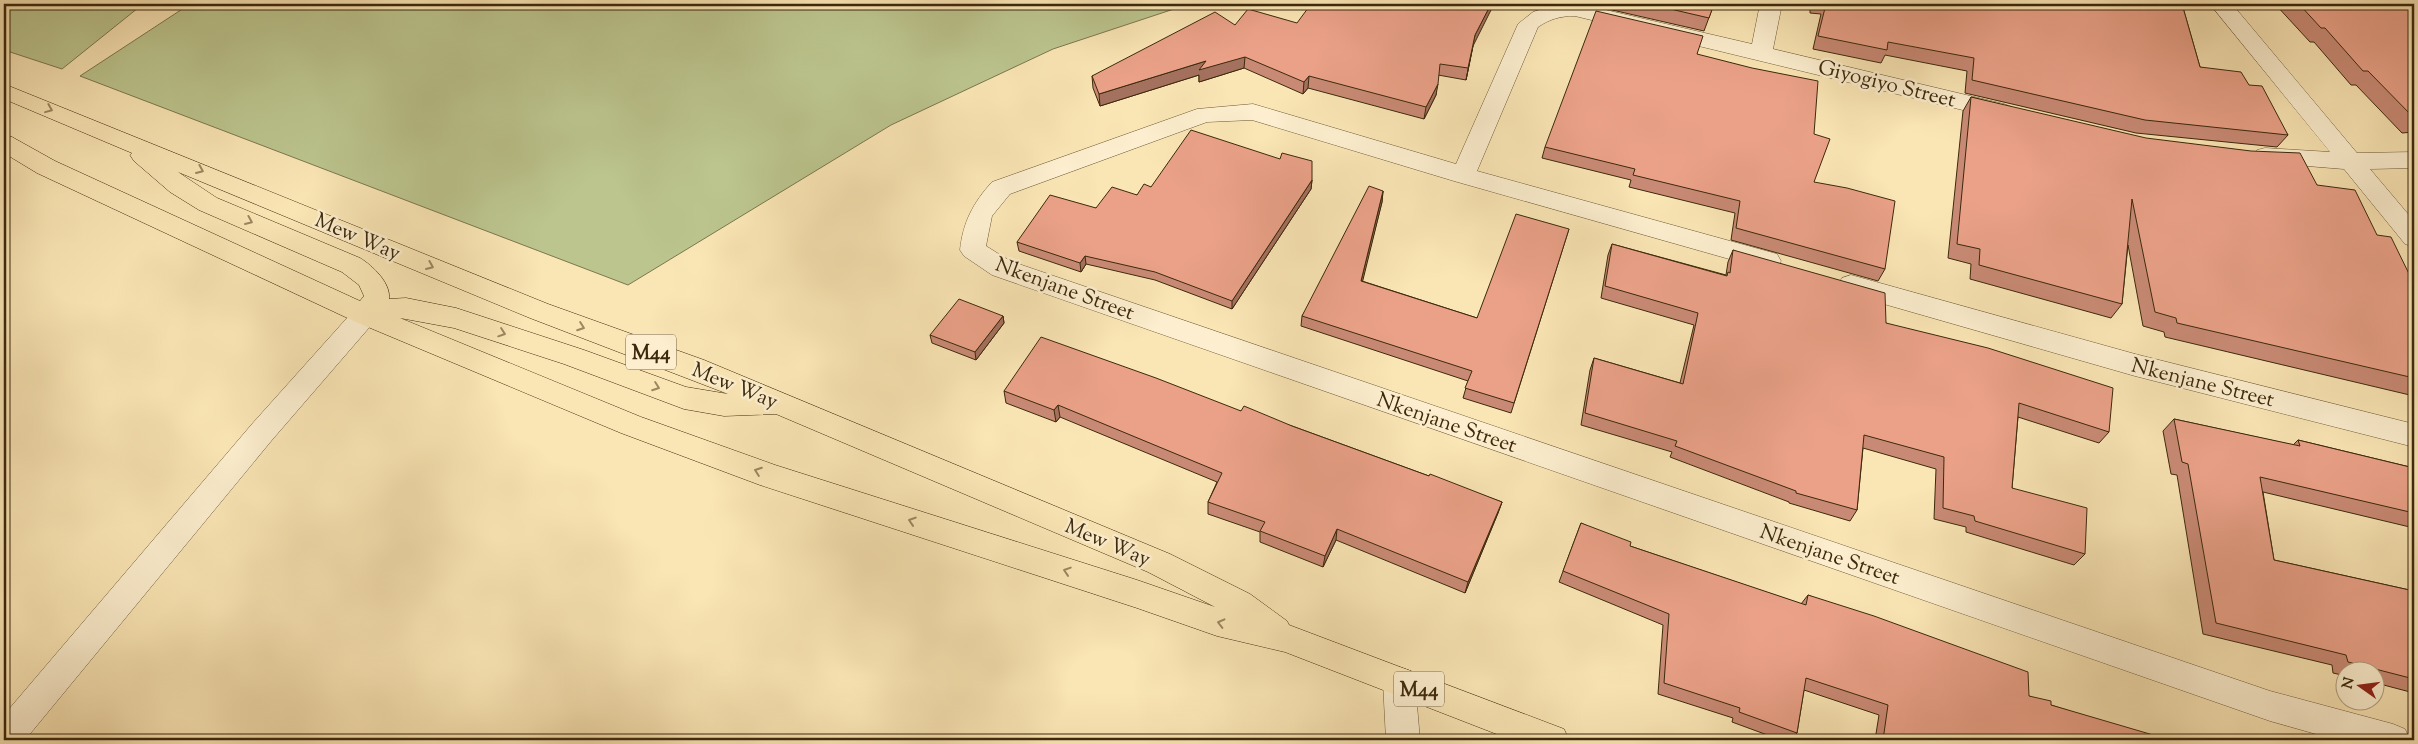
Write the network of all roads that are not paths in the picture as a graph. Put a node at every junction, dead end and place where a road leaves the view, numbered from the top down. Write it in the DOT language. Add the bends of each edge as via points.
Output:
graph roads {
  1 [pos="1771,4"];
  2 [pos="2221,4"];
  3 [pos="1761,53"];
  4 [pos="4,91"];
  5 [pos="2020,116"];
  6 [pos="122,138"];
  7 [pos="4,143"];
  8 [pos="2241,154"];
  9 [pos="2414,160"];
  10 [pos="2350,161"];
  11 [pos="1463,175"];
  12 [pos="2414,238"];
  13 [pos="1789,267"];
  14 [pos="1828,278"];
  15 [pos="365,315"];
  16 [pos="780,404"];
  17 [pos="2414,436"];
  18 [pos="1286,638"];
  19 [pos="1398,682"];
  20 [pos="4,740"];
  21 [pos="1403,740"];
  22 [pos="1552,740"];
  23 [pos="2393,740"];
  1 -- 3 [label="street"];
  2 -- 10 [label="street"];
  3 -- 5 [label="street, Giyogiyo Street"];
  3 -- 11 [label="street, Giyogiyo Street" via="1575,8 1544,12 1529,24"];
  4 -- 6 [label="main road, Mew Way / M44, one-way"];
  6 -- 15 [label="main road, one-way" via="179,186 208,204 364,273 373,282 377,298"];
  6 -- 16 [label="main road, Mew Way / M44, one-way" via="539,311 694,368"];
  7 -- 15 [label="main road, Mew Way / M44" via="46,167"];
  8 -- 10 [label="street"];
  9 -- 10 [label="street"];
  10 -- 12 [label="street"];
  11 -- 13 [label="street, Nkenjane Street"];
  11 -- 23 [label="street, Nkenjane Street" via="1253,112 1205,114 1001,188 982,208 974,226 973,250 1001,268 1067,291 2251,699"];
  14 -- 17 [label="street, Nkenjane Street" via="2135,365"];
  15 -- 16 [label="main road, one-way" via="406,308 456,318 684,398 724,405"];
  18 -- 15 [label="main road, Mew Way / M44, one-way" via="1217,622 770,476 631,425"];
  15 -- 20 [label="street" via="262,432"];
  16 -- 18 [label="main road, Mew Way / M44" via="1159,563 1239,604"];
  18 -- 19 [label="main road, Mew Way / M44"];
  19 -- 21 [label="street"];
  19 -- 22 [label="main road, Mew Way / M44"];
}
